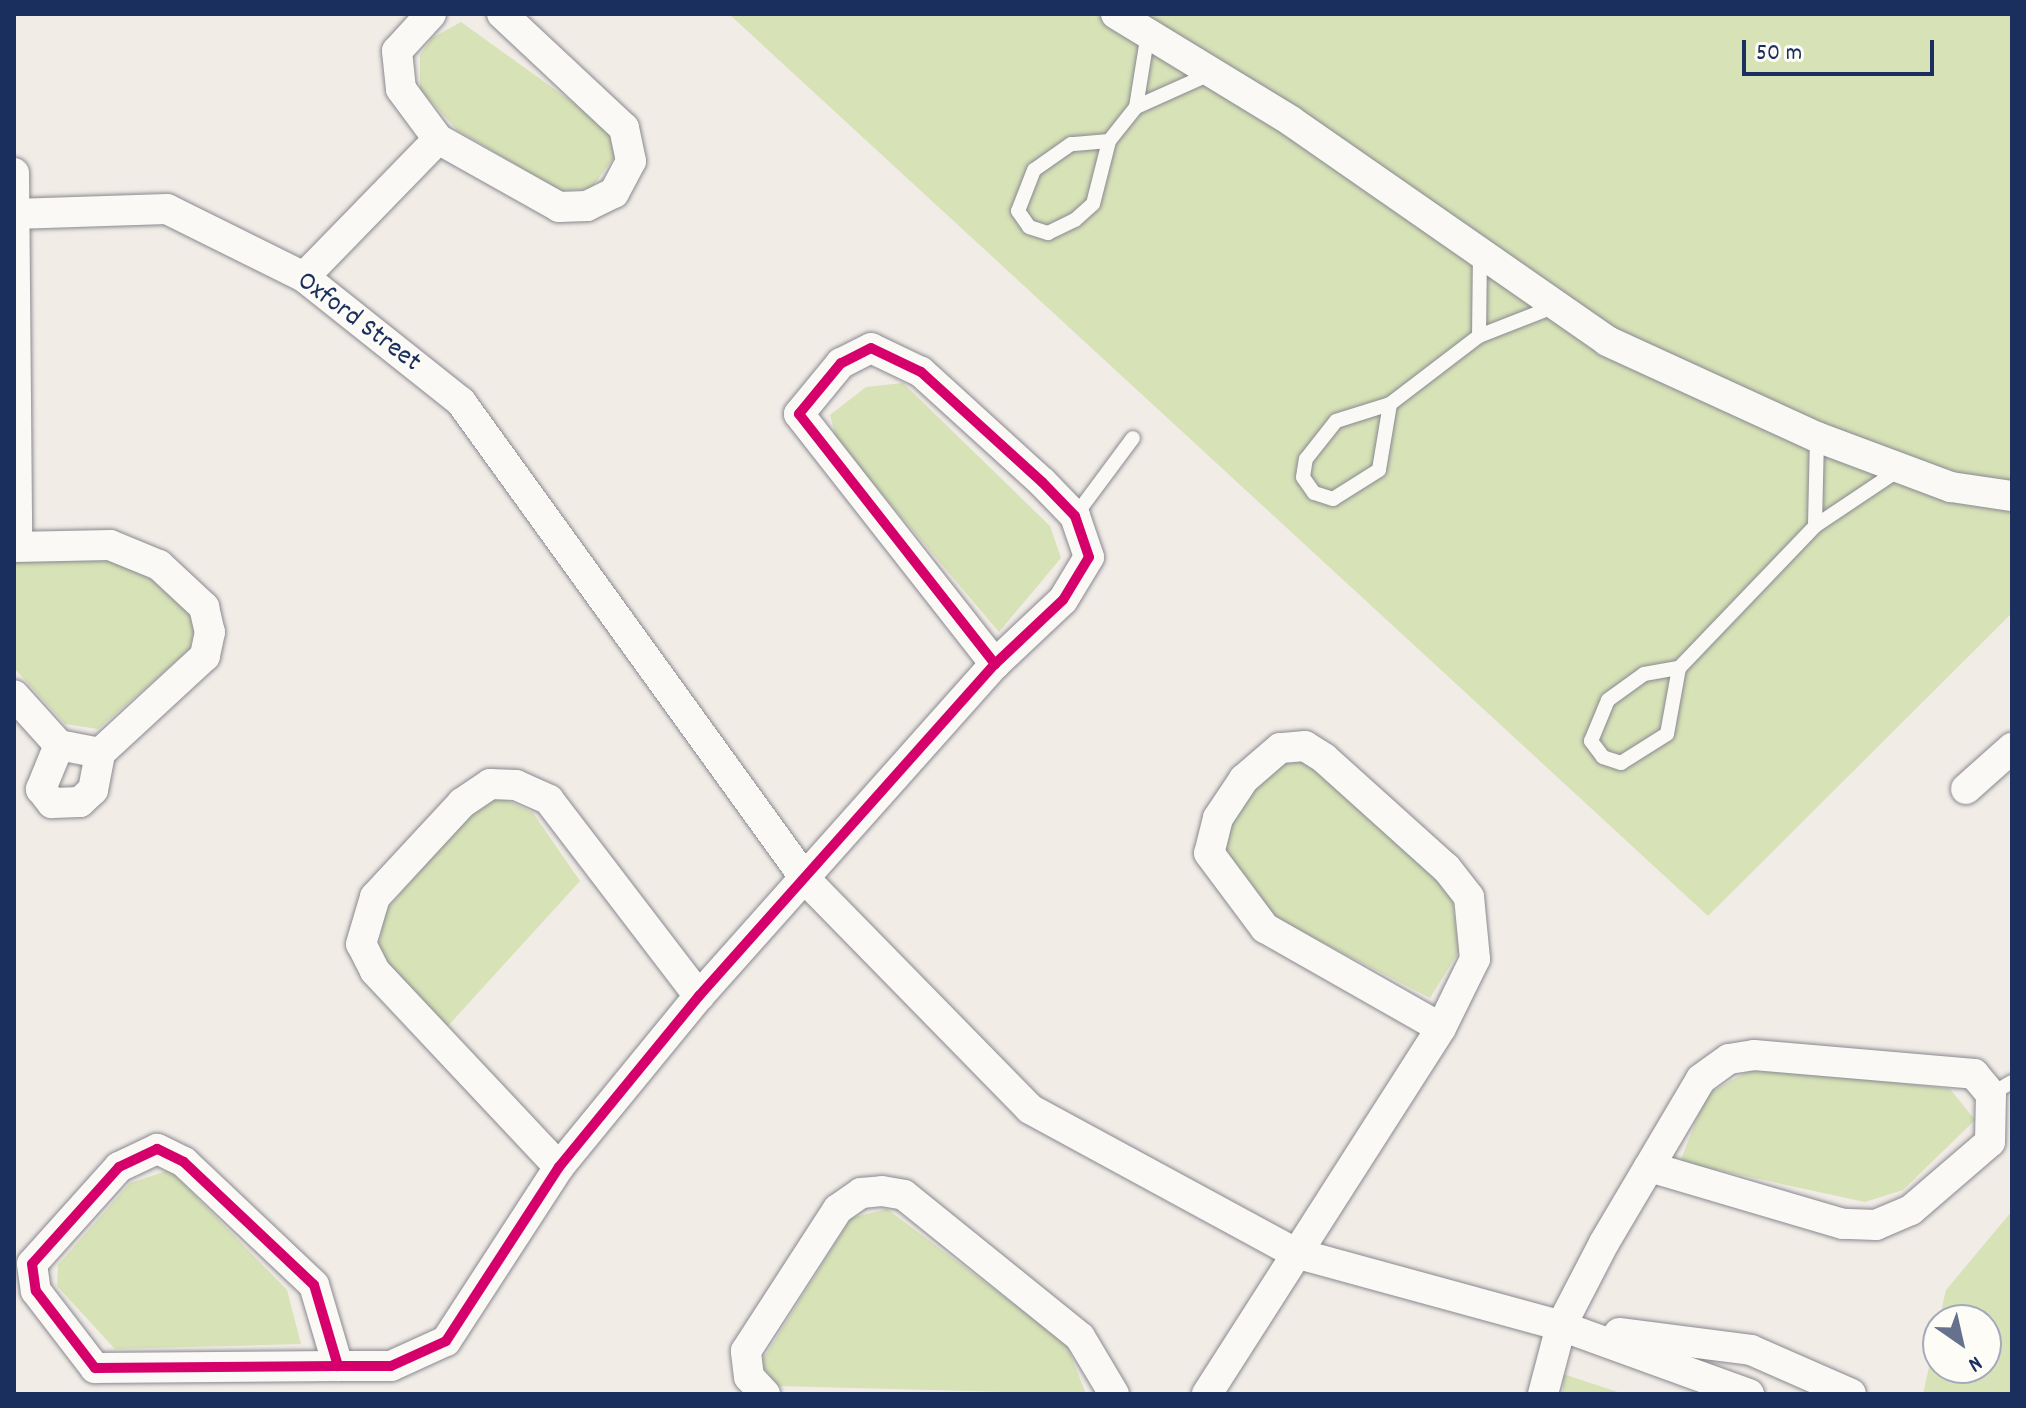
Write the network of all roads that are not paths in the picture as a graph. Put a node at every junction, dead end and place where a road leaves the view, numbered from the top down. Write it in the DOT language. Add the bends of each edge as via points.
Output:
graph roads {
  1 [pos="431,14"];
  2 [pos="502,14"];
  3 [pos="1116,14"];
  4 [pos="1148,32"];
  5 [pos="1212,73"];
  6 [pos="1136,107"];
  7 [pos="438,139"];
  8 [pos="1109,141"];
  9 [pos="14,173"];
  10 [pos="17,213"];
  11 [pos="1480,258"];
  12 [pos="304,277"];
  13 [pos="1553,307"];
  14 [pos="1479,336"];
  15 [pos="1390,404"];
  16 [pos="1817,437"];
  17 [pos="1133,438"];
  18 [pos="1901,468"];
  19 [pos="2012,496"];
  20 [pos="1075,516"];
  21 [pos="1815,526"];
  22 [pos="16,546"];
  23 [pos="995,664"];
  24 [pos="1679,668"];
  25 [pos="14,695"];
  26 [pos="59,745"];
  27 [pos="2012,748"];
  28 [pos="100,753"];
  29 [pos="1966,789"];
  30 [pos="807,881"];
  31 [pos="699,996"];
  32 [pos="1441,1028"];
  33 [pos="2002,1088"];
  34 [pos="559,1167"];
  35 [pos="1649,1167"];
  36 [pos="1295,1253"];
  37 [pos="1561,1326"];
  38 [pos="338,1366"];
  39 [pos="765,1394"];
  40 [pos="1114,1394"];
  41 [pos="1207,1394"];
  42 [pos="1543,1394"];
  43 [pos="1749,1394"];
  44 [pos="1851,1394"];
  1 -- 7 [label="street" via="397,51 401,89"];
  2 -- 7 [label="street" via="624,128 631,161 614,193 587,206 559,207"];
  3 -- 4 [label="street"];
  4 -- 5 [label="street"];
  4 -- 6 [label="lane"];
  5 -- 6 [label="lane"];
  5 -- 11 [label="street"];
  6 -- 8 [label="lane"];
  7 -- 12 [label="street"];
  8 -- 8 [label="lane" via="1093,204 1048,233 1029,227 1018,211 1034,170 1071,144"];
  9 -- 10 [label="street"];
  10 -- 12 [label="street, Oxford Street" via="167,209"];
  10 -- 22 [label="street"];
  11 -- 13 [label="street"];
  11 -- 14 [label="lane"];
  12 -- 30 [label="street, Oxford Street" via="461,402"];
  13 -- 14 [label="lane"];
  13 -- 16 [label="street" via="1653,365"];
  14 -- 15 [label="lane"];
  15 -- 15 [label="lane" via="1379,470 1333,499 1314,493 1303,477 1319,436 1356,410"];
  16 -- 18 [label="street"];
  16 -- 21 [label="lane"];
  17 -- 20 [label="lane"];
  18 -- 19 [label="street"];
  18 -- 21 [label="lane"];
  20 -- 23 [label="street" via="1089,557 1063,600"];
  20 -- 23 [label="street" via="921,372 871,348 841,363 799,414"];
  21 -- 24 [label="lane"];
  22 -- 28 [label="street" via="110,545 159,565 204,607 205,656"];
  23 -- 30 [label="street"];
  24 -- 24 [label="lane" via="1667,734 1621,763 1603,757 1591,741 1608,700 1644,674"];
  25 -- 26 [label="street"];
  26 -- 28 [label="street"];
  26 -- 28 [label="street" via="41,789 52,803 80,802 93,790"];
  27 -- 29 [label="street"];
  30 -- 31 [label="street"];
  30 -- 36 [label="street, Oxford Street" via="1030,1109"];
  31 -- 34 [label="street"];
  31 -- 34 [label="street" via="549,800 516,785 490,784 462,803 375,897 361,944 375,971"];
  32 -- 32 [label="street" via="1475,959 1469,897 1324,758 1305,746 1280,748 1244,779 1218,818 1209,853 1265,928"];
  32 -- 36 [label="street"];
  33 -- 35 [label="street" via="1974,1074 1754,1055 1729,1059 1701,1079"];
  33 -- 35 [label="street" via="1990,1142 1911,1210 1876,1225 1843,1224"];
  34 -- 38 [label="street" via="446,1341 391,1366"];
  35 -- 37 [label="street"];
  36 -- 37 [label="street, Oxford Street"];
  36 -- 41 [label="street"];
  37 -- 42 [label="street"];
  37 -- 43 [label="street"];
  37 -- 44 [label="street" via="1751,1350"];
  38 -- 38 [label="street" via="95,1368 36,1291 32,1264 119,1167 157,1149 184,1162 314,1285"];
  39 -- 40 [label="street" via="749,1377 746,1351 838,1209 861,1193 882,1191 904,1195 1080,1337"];
}
